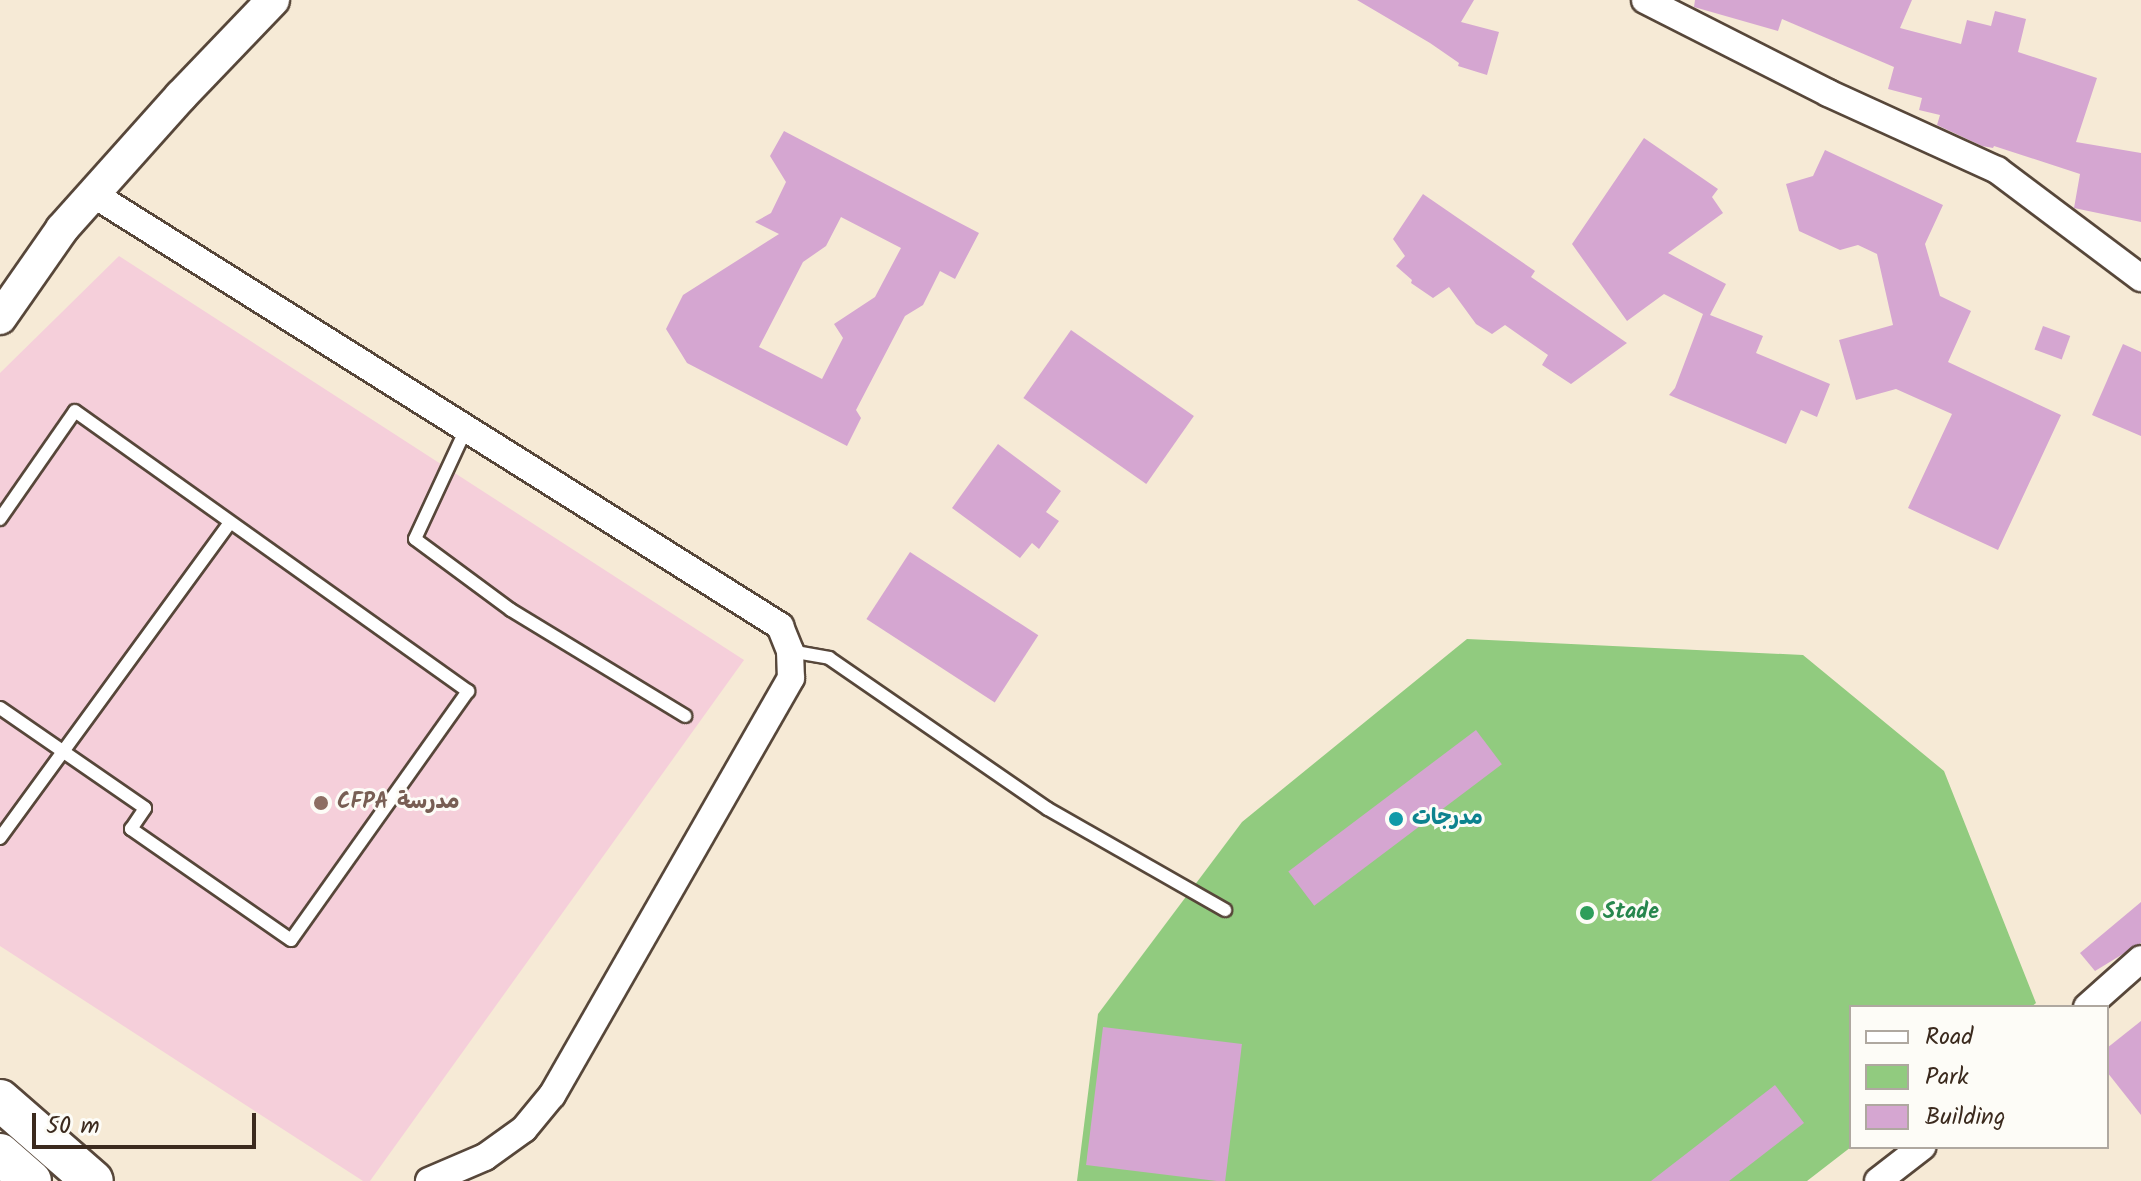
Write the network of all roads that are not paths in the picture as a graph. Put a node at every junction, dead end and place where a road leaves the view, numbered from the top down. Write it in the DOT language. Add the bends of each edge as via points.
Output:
graph roads {
  1 [pos="273,0"];
  2 [pos="1645,0"];
  3 [pos="93,194"];
  4 [pos="2141,278"];
  5 [pos="0,318"];
  6 [pos="466,429"];
  7 [pos="0,519"];
  8 [pos="230,523"];
  9 [pos="790,651"];
  10 [pos="0,708"];
  11 [pos="685,716"];
  12 [pos="63,753"];
  13 [pos="0,838"];
  14 [pos="1225,910"];
  15 [pos="2141,959"];
  16 [pos="2089,1005"];
  17 [pos="0,1100"];
  18 [pos="1919,1149"];
  19 [pos="0,1154"];
  20 [pos="31,1181"];
  21 [pos="93,1181"];
  22 [pos="429,1181"];
  23 [pos="1878,1181"];
  1 -- 3 [label="street"];
  2 -- 4 [label="street" via="1828,93 1997,170"];
  3 -- 5 [label="street"];
  3 -- 6 [label="street"];
  6 -- 9 [label="street" via="780,626"];
  6 -- 11 [label="lane" via="415,539 511,610"];
  7 -- 8 [label="lane" via="75,411"];
  8 -- 12 [label="lane"];
  8 -- 12 [label="lane" via="468,691 291,940 131,829 145,808"];
  9 -- 14 [label="lane" via="829,658 1048,809"];
  9 -- 22 [label="street" via="791,678 552,1095 524,1129 485,1157"];
  10 -- 12 [label="lane"];
  12 -- 13 [label="lane"];
  15 -- 16 [label="street"];
  17 -- 21 [label="main road"];
  18 -- 23 [label="street"];
  19 -- 20 [label="main road"];
}
